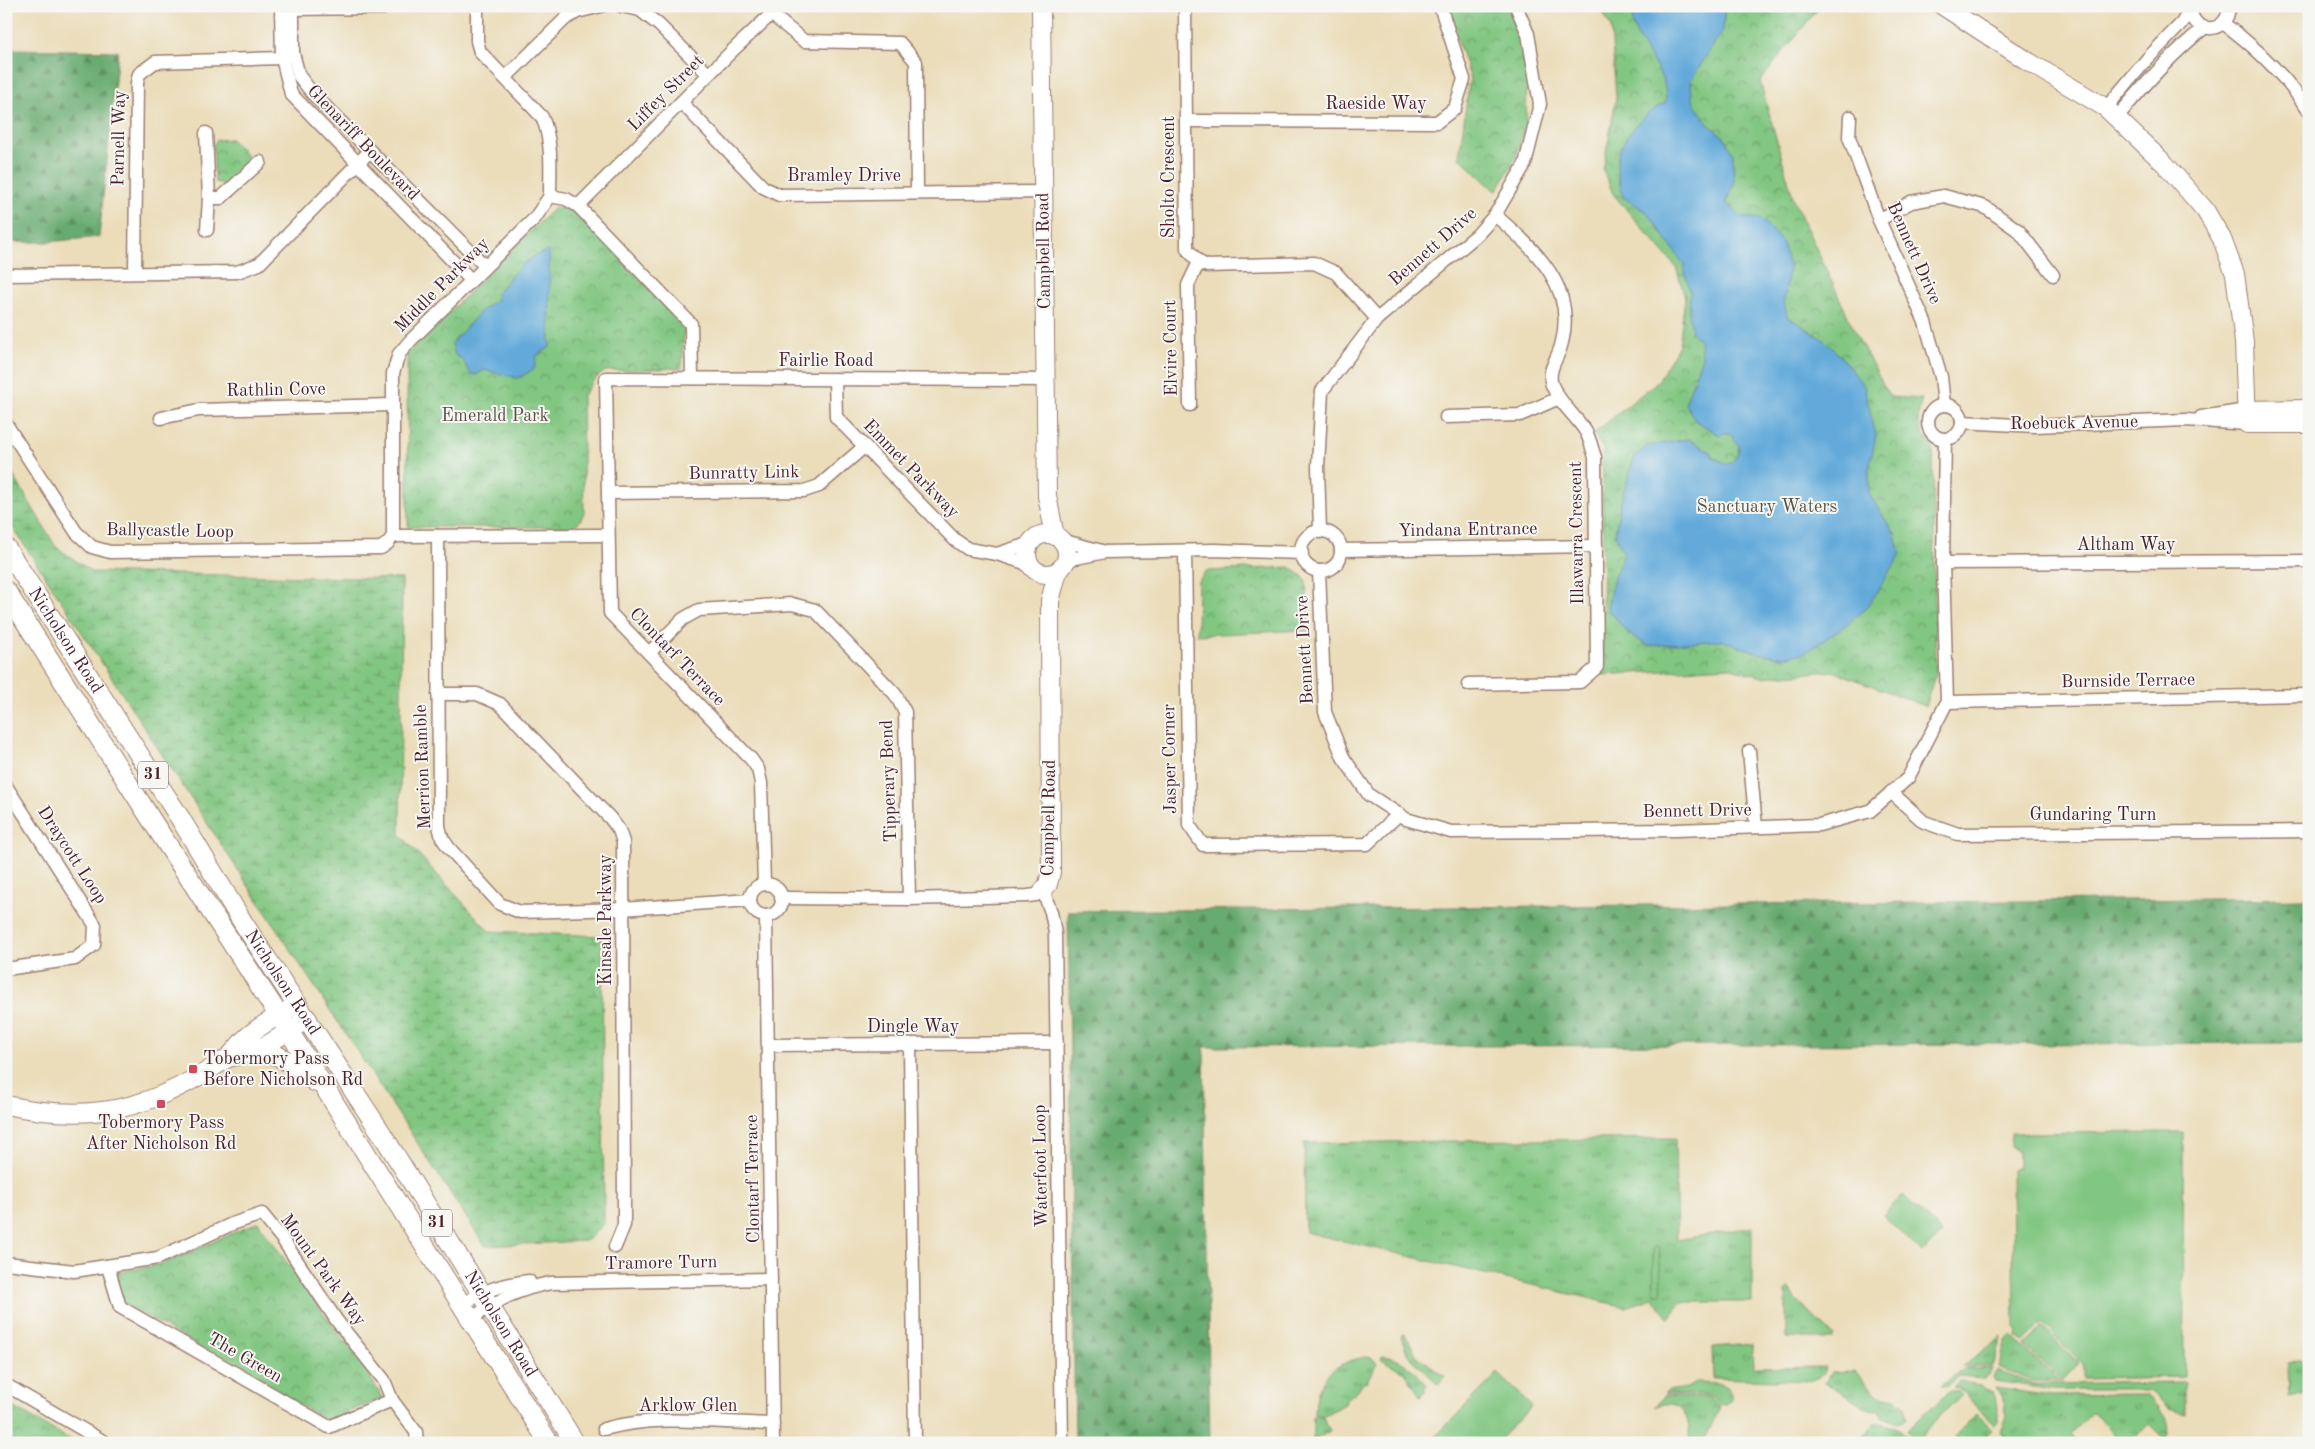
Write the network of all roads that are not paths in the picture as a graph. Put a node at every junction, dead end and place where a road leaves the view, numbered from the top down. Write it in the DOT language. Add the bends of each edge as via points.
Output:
graph roads {
  1 [pos="388,6"];
  2 [pos="477,6"];
  3 [pos="601,6"];
  4 [pos="622,6"];
  5 [pos="1041,6"];
  6 [pos="1185,6"];
  7 [pos="1440,6"];
  8 [pos="1516,6"];
  9 [pos="1944,6"];
  10 [pos="2229,6"];
  11 [pos="345,7"];
  12 [pos="287,8"];
  13 [pos="2190,8"];
  14 [pos="576,9"];
  15 [pos="776,10"];
  16 [pos="2223,23"];
  17 [pos="2204,28"];
  18 [pos="287,56"];
  19 [pos="708,74"];
  20 [pos="505,78"];
  21 [pos="2304,94"];
  22 [pos="682,103"];
  23 [pos="2309,111"];
  24 [pos="2111,113"];
  25 [pos="1850,117"];
  26 [pos="1186,121"];
  27 [pos="206,133"];
  28 [pos="370,151"];
  29 [pos="260,162"];
  30 [pos="357,164"];
  31 [pos="1043,192"];
  32 [pos="917,193"];
  33 [pos="550,196"];
  34 [pos="209,198"];
  35 [pos="578,206"];
  36 [pos="1495,215"];
  37 [pos="1879,220"];
  38 [pos="207,230"];
  39 [pos="1199,262"];
  40 [pos="485,266"];
  41 [pos="135,272"];
  42 [pos="6,275"];
  43 [pos="2053,275"];
  44 [pos="471,280"];
  45 [pos="1377,319"];
  46 [pos="606,378"];
  47 [pos="692,378"];
  48 [pos="835,378"];
  49 [pos="1045,380"];
  50 [pos="1559,398"];
  51 [pos="393,405"];
  52 [pos="1190,405"];
  53 [pos="1944,405"];
  54 [pos="2309,409"];
  55 [pos="1446,417"];
  56 [pos="2247,417"];
  57 [pos="161,418"];
  58 [pos="1962,422"];
  59 [pos="6,424"];
  60 [pos="2309,424"];
  61 [pos="1945,439"];
  62 [pos="865,446"];
  63 [pos="608,493"];
  64 [pos="1047,496"];
  65 [pos="1320,532"];
  66 [pos="607,535"];
  67 [pos="393,536"];
  68 [pos="438,536"];
  69 [pos="1058,538"];
  70 [pos="1033,541"];
  71 [pos="1596,546"];
  72 [pos="6,548"];
  73 [pos="1341,550"];
  74 [pos="1185,551"];
  75 [pos="1105,552"];
  76 [pos="1302,553"];
  77 [pos="997,554"];
  78 [pos="2309,561"];
  79 [pos="1944,563"];
  80 [pos="1062,565"];
  81 [pos="1034,568"];
  82 [pos="1319,571"];
  83 [pos="6,591"];
  84 [pos="1050,600"];
  85 [pos="649,653"];
  86 [pos="1468,684"];
  87 [pos="438,694"];
  88 [pos="2309,695"];
  89 [pos="1947,702"];
  90 [pos="1749,751"];
  91 [pos="6,786"];
  92 [pos="1892,792"];
  93 [pos="1399,814"];
  94 [pos="1756,827"];
  95 [pos="2309,831"];
  96 [pos="764,884"];
  97 [pos="1043,891"];
  98 [pos="782,898"];
  99 [pos="910,899"];
  100 [pos="750,900"];
  101 [pos="622,909"];
  102 [pos="766,916"];
  103 [pos="6,969"];
  104 [pos="303,1011"];
  105 [pos="284,1024"];
  106 [pos="1057,1043"];
  107 [pos="769,1045"];
  108 [pos="910,1046"];
  109 [pos="262,1048"];
  110 [pos="227,1058"];
  111 [pos="328,1093"];
  112 [pos="6,1105"];
  113 [pos="615,1247"];
  114 [pos="6,1263"];
  115 [pos="108,1267"];
  116 [pos="771,1279"];
  117 [pos="485,1299"];
  118 [pos="466,1312"];
  119 [pos="6,1385"];
  120 [pos="392,1400"];
  121 [pos="773,1424"];
  122 [pos="604,1429"];
  123 [pos="106,1443"];
  124 [pos="417,1443"];
  125 [pos="549,1443"];
  126 [pos="575,1443"];
  127 [pos="773,1443"];
  128 [pos="915,1443"];
  129 [pos="1062,1443"];
  1 -- 11 [label="street"];
  2 -- 20 [label="street" via="478,49"];
  3 -- 14 [label="street"];
  4 -- 19 [label="street" via="640,10 659,25"];
  5 -- 31 [label="street, Campbell Road"];
  6 -- 26 [label="street, Sholto Crescent"];
  7 -- 26 [label="street, Raeside Way" via="1464,78 1455,108 1437,122"];
  8 -- 36 [label="street, Bennett Drive" via="1528,34 1540,104 1525,164"];
  9 -- 24 [label="street"];
  10 -- 16 [label="street" via="2228,17"];
  11 -- 12 [label="street"];
  12 -- 18 [label="street, Glenariff Boulevard"];
  13 -- 17 [label="street" via="2195,21"];
  13 -- 24 [label="street" via="2182,23 2148,58"];
  14 -- 20 [label="street"];
  15 -- 19 [label="street, Liffey Street"];
  15 -- 32 [label="street" via="804,41 900,43 916,62"];
  16 -- 17 [label="street"];
  16 -- 21 [label="street" via="2250,43"];
  17 -- 24 [label="street"];
  18 -- 28 [label="street, Glenariff Boulevard" via="313,94"];
  18 -- 30 [label="street, Glenariff Boulevard" via="291,94"];
  18 -- 41 [label="street, Parnell Way" via="155,62 139,74"];
  19 -- 22 [label="street, Liffey Street"];
  20 -- 33 [label="street" via="542,117 546,127 550,141"];
  21 -- 23 [label="street"];
  22 -- 32 [label="street, Bramley Drive" via="763,187 779,195"];
  22 -- 35 [label="street, Liffey Street"];
  24 -- 56 [label="street" via="2164,164 2205,210 2222,239 2235,274 2244,342"];
  25 -- 37 [label="street, Bennett Drive" via="1848,137"];
  26 -- 39 [label="street, Sholto Crescent" via="1187,248"];
  27 -- 34 [label="street"];
  28 -- 30 [label="street"];
  28 -- 40 [label="street, Glenariff Boulevard"];
  29 -- 34 [label="street" via="221,198"];
  30 -- 41 [label="street" via="259,264 237,272"];
  30 -- 44 [label="street, Glenariff Boulevard"];
  31 -- 32 [label="street, Bramley Drive"];
  31 -- 49 [label="street, Campbell Road"];
  33 -- 35 [label="street" via="566,199"];
  33 -- 40 [label="street, Middle Parkway" via="534,218"];
  34 -- 38 [label="street"];
  35 -- 47 [label="street" via="691,324"];
  36 -- 45 [label="street, Bennett Drive" via="1477,235"];
  36 -- 50 [label="street, Illawarra Crescent" via="1548,267 1562,294 1566,329 1550,370"];
  37 -- 43 [label="street" via="1911,202 1944,196 1985,207 2019,231"];
  37 -- 53 [label="street, Bennett Drive" via="1925,322 1941,377"];
  39 -- 45 [label="street" via="1207,266 1314,263 1336,273"];
  39 -- 52 [label="street, Elvire Court" via="1188,285"];
  40 -- 44 [label="street, Middle Parkway"];
  41 -- 42 [label="street"];
  44 -- 51 [label="street, Middle Parkway" via="399,354 393,373"];
  45 -- 65 [label="street, Bennett Drive" via="1322,391 1318,466"];
  46 -- 47 [label="street, Fairlie Road"];
  46 -- 63 [label="street, Clontarf Terrace"];
  47 -- 48 [label="street, Fairlie Road"];
  48 -- 49 [label="street, Fairlie Road"];
  48 -- 62 [label="street, Emmet Parkway" via="836,417"];
  49 -- 64 [label="street, Campbell Road"];
  50 -- 55 [label="street" via="1520,415"];
  50 -- 71 [label="street, Illawarra Crescent" via="1586,433 1595,457"];
  51 -- 57 [label="street, Rathlin Cove" via="198,410"];
  51 -- 67 [label="street, Middle Parkway"];
  53 -- 58 [label="street" via="1959,411"];
  53 -- 61 [label="street" via="1930,413 1928,424 1936,436"];
  54 -- 56 [label="street, Roebuck Avenue"];
  56 -- 58 [label="street, Roebuck Avenue" via="2224,412 2186,420 2035,426"];
  56 -- 60 [label="street, Roebuck Avenue"];
  58 -- 61 [label="street" via="1958,433"];
  59 -- 67 [label="street, Ballycastle Loop" via="76,532 92,547 110,552 380,548"];
  61 -- 79 [label="street, Bennett Drive"];
  62 -- 63 [label="street, Bunratty Link" via="819,486 804,491"];
  62 -- 77 [label="street, Emmet Parkway" via="955,540 968,549"];
  63 -- 66 [label="street, Clontarf Terrace"];
  64 -- 69 [label="street, Campbell Road"];
  64 -- 70 [label="street, Campbell Road"];
  65 -- 73 [label="street" via="1332,534"];
  65 -- 76 [label="street" via="1305,540"];
  66 -- 68 [label="street"];
  66 -- 85 [label="street, Clontarf Terrace" via="610,613"];
  67 -- 68 [label="street"];
  68 -- 87 [label="street, Merrion Ramble"];
  69 -- 70 [label="street" via="1049,535"];
  69 -- 75 [label="street"];
  69 -- 80 [label="street, Campbell Road" via="1065,546"];
  70 -- 77 [label="street, Emmet Parkway"];
  70 -- 81 [label="street, Campbell Road" via="1027,556"];
  71 -- 73 [label="street, Yindana Entrance"];
  71 -- 86 [label="street, Illawarra Crescent" via="1597,667 1580,682"];
  72 -- 104 [label="main road, Nicholson Road / 31" via="175,810 242,921"];
  73 -- 82 [label="street, Bennett Drive" via="1337,563"];
  74 -- 75 [label="street"];
  74 -- 76 [label="street"];
  74 -- 93 [label="street, Jasper Corner" via="1189,825 1203,845 1367,844"];
  75 -- 80 [label="street"];
  76 -- 82 [label="street, Bennett Drive" via="1307,565"];
  77 -- 81 [label="street, Emmet Parkway"];
  78 -- 79 [label="street, Altham Way"];
  79 -- 89 [label="street, Bennett Drive"];
  80 -- 81 [label="street" via="1051,574"];
  80 -- 84 [label="street, Campbell Road"];
  81 -- 84 [label="street, Campbell Road"];
  82 -- 93 [label="street, Bennett Drive" via="1325,712 1343,758 1369,795"];
  83 -- 105 [label="main road, Nicholson Road / 31"];
  84 -- 97 [label="street, Campbell Road" via="1051,872"];
  85 -- 96 [label="street, Clontarf Terrace" via="758,770"];
  85 -- 99 [label="street, Tipperary Bend" via="683,620 699,610 792,604 815,610 895,694 904,712"];
  87 -- 101 [label="street, Kinsale Parkway" via="477,694 500,704 610,818 623,842"];
  87 -- 101 [label="street, Merrion Ramble" via="439,826 449,848 500,904 511,909 520,912"];
  88 -- 89 [label="street, Burnside Terrace"];
  89 -- 92 [label="street, Bennett Drive" via="1908,778"];
  90 -- 94 [label="street"];
  91 -- 103 [label="street, Draycott Loop" via="95,925 94,945 75,959"];
  92 -- 94 [label="street, Bennett Drive" via="1870,811 1819,825"];
  92 -- 95 [label="street, Gundaring Turn" via="1924,822 1958,834"];
  93 -- 94 [label="street, Bennett Drive" via="1451,832"];
  96 -- 98 [label="street" via="776,888"];
  96 -- 100 [label="street" via="755,888"];
  97 -- 99 [label="street, Campbell Road" via="1028,896"];
  97 -- 106 [label="street, Waterfoot Loop" via="1055,932"];
  98 -- 99 [label="street, Campbell Road"];
  98 -- 102 [label="street" via="778,910"];
  100 -- 101 [label="street, Merrion Ramble"];
  100 -- 102 [label="street" via="755,912"];
  101 -- 113 [label="street, Kinsale Parkway" via="624,1225"];
  102 -- 107 [label="street, Clontarf Terrace"];
  104 -- 105 [label="street"];
  104 -- 117 [label="main road, Nicholson Road / 31"];
  105 -- 109 [label="street"];
  105 -- 110 [label="street" via="248,1036"];
  105 -- 111 [label="main road, Nicholson Road / 31"];
  106 -- 108 [label="street, Dingle Way"];
  106 -- 129 [label="street, Waterfoot Loop"];
  107 -- 108 [label="street, Dingle Way"];
  107 -- 116 [label="street, Clontarf Terrace"];
  108 -- 128 [label="street"];
  109 -- 110 [label="street"];
  109 -- 111 [label="main road" via="301,1069"];
  110 -- 112 [label="street" via="167,1094 122,1109 58,1113"];
  111 -- 118 [label="main road, Nicholson Road / 31"];
  114 -- 115 [label="street, Mount Park Way" via="74,1271"];
  115 -- 120 [label="street, The Green" via="120,1307 330,1427"];
  115 -- 120 [label="street, Mount Park Way" via="158,1258 262,1214 337,1321 384,1380"];
  116 -- 117 [label="street, Tramore Turn" via="551,1283 533,1280 501,1285"];
  116 -- 121 [label="street, Clontarf Terrace"];
  117 -- 118 [label="street, Tramore Turn"];
  117 -- 126 [label="main road, Nicholson Road / 31"];
  118 -- 125 [label="main road, Nicholson Road / 31"];
  119 -- 123 [label="street"];
  120 -- 124 [label="street, Mount Park Way" via="416,1432"];
  121 -- 122 [label="street, Arklow Glen" via="650,1420"];
  121 -- 127 [label="street, Clontarf Terrace"];
}
